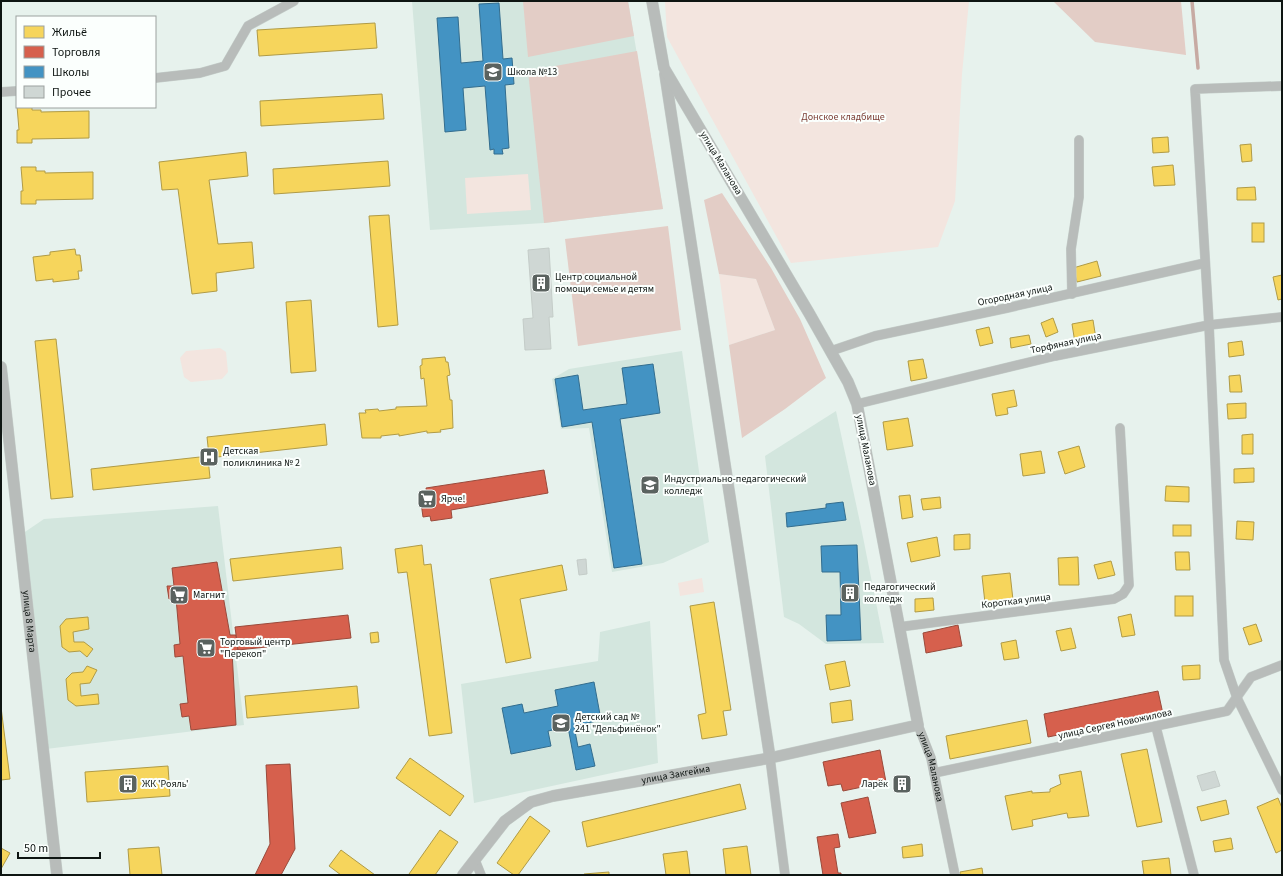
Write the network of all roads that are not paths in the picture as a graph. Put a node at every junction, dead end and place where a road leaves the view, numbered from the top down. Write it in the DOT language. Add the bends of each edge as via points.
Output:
graph roads {
  1 [pos="294,1"];
  2 [pos="652,1"];
  3 [pos="664,68"];
  4 [pos="156,78"];
  5 [pos="1282,86"];
  6 [pos="16,91"];
  7 [pos="1,92"];
  8 [pos="1078,140"];
  9 [pos="1205,263"];
  10 [pos="1072,294"];
  11 [pos="1282,317"];
  12 [pos="1209,325"];
  13 [pos="831,351"];
  14 [pos="1,368"];
  15 [pos="857,404"];
  16 [pos="1120,428"];
  17 [pos="899,627"];
  18 [pos="1282,665"];
  19 [pos="1237,698"];
  20 [pos="918,725"];
  21 [pos="1156,727"];
  22 [pos="770,758"];
  23 [pos="934,773"];
  24 [pos="1280,779"];
  25 [pos="1282,790"];
  26 [pos="475,860"];
  27 [pos="57,875"];
  28 [pos="463,875"];
  29 [pos="481,875"];
  30 [pos="785,875"];
  31 [pos="955,875"];
  32 [pos="1194,875"];
  1 -- 4 [label="street" via="248,26 225,66 200,73"];
  2 -- 3 [label="street, улица Маланова"];
  3 -- 13 [label="street, улица Маланова"];
  3 -- 22 [label="street, улица Маланова"];
  5 -- 9 [label="street" via="1194,89"];
  6 -- 7 [label="street"];
  8 -- 10 [label="street" via="1079,197 1071,249"];
  9 -- 10 [label="street, Огородная улица"];
  9 -- 12 [label="street"];
  10 -- 13 [label="street, Огородная улица" via="875,336"];
  11 -- 12 [label="street, Торфяная улица"];
  12 -- 15 [label="street, Торфяная улица" via="1055,356"];
  12 -- 19 [label="street" via="1224,660"];
  13 -- 15 [label="street, улица Маланова"];
  14 -- 27 [label="street, улица 8 Марта"];
  15 -- 17 [label="street, улица Маланова"];
  16 -- 17 [label="street, Короткая улица" via="1129,585 1123,594 1114,600"];
  17 -- 20 [label="street, улица Маланова"];
  18 -- 19 [label="street, улица Сергея Новожилова" via="1251,677"];
  19 -- 21 [label="street, улица Сергея Новожилова" via="1227,711"];
  19 -- 24 [label="street"];
  20 -- 22 [label="street, улица Закгейма"];
  20 -- 23 [label="street, улица Маланова"];
  21 -- 23 [label="street, улица Сергея Новожилова"];
  21 -- 32 [label="street"];
  22 -- 26 [label="street, улица Закгейма" via="531,802 505,821"];
  22 -- 30 [label="street"];
  23 -- 31 [label="street, улица Маланова"];
  24 -- 25 [label="street"];
  26 -- 28 [label="street, улица Закгейма"];
  26 -- 29 [label="street"];
}
